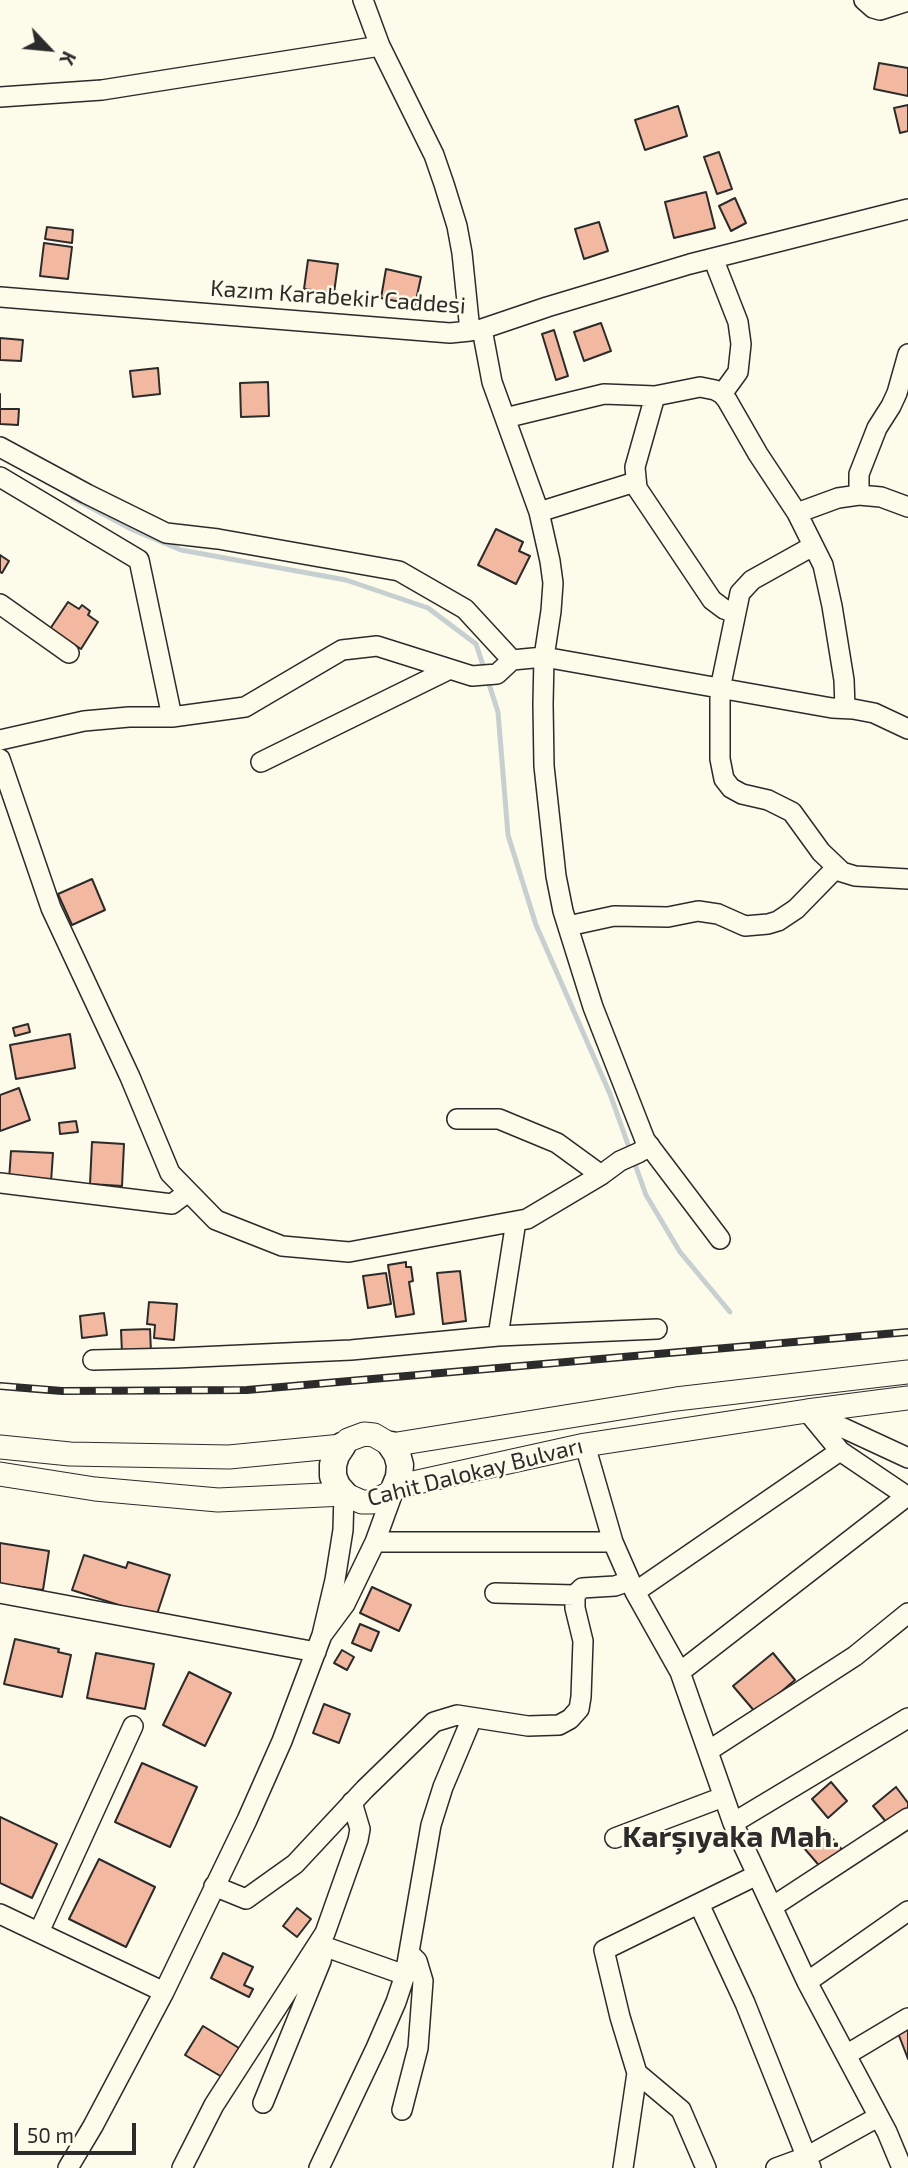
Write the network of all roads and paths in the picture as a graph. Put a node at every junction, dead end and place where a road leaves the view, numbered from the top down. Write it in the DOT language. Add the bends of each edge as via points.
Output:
graph roads {
  1 [pos="363,0"];
  2 [pos="864,0"];
  3 [pos="908,1"];
  4 [pos="380,46"];
  5 [pos="0,97"];
  6 [pos="908,209"];
  7 [pos="713,258"];
  8 [pos="0,297"];
  9 [pos="476,330"];
  10 [pos="908,354"];
  11 [pos="722,394"];
  12 [pos="655,396"];
  13 [pos="900,409"];
  14 [pos="505,418"];
  15 [pos="0,447"];
  16 [pos="0,477"];
  17 [pos="635,482"];
  18 [pos="859,495"];
  19 [pos="908,507"];
  20 [pos="539,512"];
  21 [pos="797,513"];
  22 [pos="813,546"];
  23 [pos="0,604"];
  24 [pos="735,613"];
  25 [pos="69,653"];
  26 [pos="544,657"];
  27 [pos="505,667"];
  28 [pos="448,670"];
  29 [pos="720,689"];
  30 [pos="845,708"];
  31 [pos="172,717"];
  32 [pos="908,729"];
  33 [pos="0,740"];
  34 [pos="0,759"];
  35 [pos="261,762"];
  36 [pos="836,868"];
  37 [pos="908,879"];
  38 [pos="568,926"];
  39 [pos="457,1119"];
  40 [pos="644,1149"];
  41 [pos="601,1175"];
  42 [pos="0,1183"];
  43 [pos="188,1192"];
  44 [pos="516,1221"];
  45 [pos="720,1239"];
  46 [pos="657,1329"];
  47 [pos="498,1336"];
  48 [pos="93,1360"];
  49 [pos="908,1372"];
  50 [pos="908,1398"];
  51 [pos="807,1411"];
  52 [pos="391,1444"];
  53 [pos="585,1445"];
  54 [pos="342,1446"];
  55 [pos="0,1447"];
  56 [pos="840,1451"];
  57 [pos="908,1458"];
  58 [pos="0,1474"];
  59 [pos="395,1487"];
  60 [pos="344,1494"];
  61 [pos="907,1496"];
  62 [pos="375,1542"];
  63 [pos="613,1542"];
  64 [pos="632,1587"];
  65 [pos="0,1593"];
  66 [pos="495,1593"];
  67 [pos="575,1595"];
  68 [pos="908,1613"];
  69 [pos="319,1643"];
  70 [pos="680,1672"];
  71 [pos="472,1718"];
  72 [pos="908,1718"];
  73 [pos="133,1726"];
  74 [pos="708,1751"];
  75 [pos="723,1797"];
  76 [pos="352,1802"];
  77 [pos="908,1818"];
  78 [pos="733,1823"];
  79 [pos="615,1838"];
  80 [pos="757,1875"];
  81 [pos="214,1886"];
  82 [pos="699,1903"];
  83 [pos="772,1907"];
  84 [pos="908,1911"];
  85 [pos="0,1914"];
  86 [pos="39,1933"];
  87 [pos="324,1940"];
  88 [pos="410,1954"];
  89 [pos="405,1975"];
  90 [pos="807,1982"];
  91 [pos="164,1992"];
  92 [pos="908,2018"];
  93 [pos="846,2054"];
  94 [pos="637,2073"];
  95 [pos="263,2103"];
  96 [pos="402,2109"];
  97 [pos="878,2117"];
  98 [pos="901,2145"];
  99 [pos="808,2163"];
  100 [pos="68,2168"];
  101 [pos="182,2168"];
  102 [pos="318,2168"];
  103 [pos="624,2168"];
  104 [pos="706,2168"];
  105 [pos="776,2168"];
  106 [pos="902,2168"];
  1 -- 4 [label="street"];
  2 -- 3 [label="street" via="880,10"];
  4 -- 5 [label="street" via="102,90"];
  4 -- 9 [label="street" via="444,184 457,226"];
  6 -- 7 [label="street, Kazım Karabekir Caddesi"];
  7 -- 9 [label="street, Kazım Karabekir Caddesi"];
  7 -- 11 [label="street" via="741,344 738,372"];
  8 -- 9 [label="street, Kazım Karabekir Caddesi" via="450,333"];
  9 -- 14 [label="street"];
  10 -- 13 [label="street"];
  11 -- 12 [label="street" via="700,387"];
  11 -- 21 [label="street"];
  12 -- 14 [label="street" via="604,394"];
  12 -- 17 [label="street"];
  13 -- 18 [label="street" via="877,428 859,474"];
  14 -- 20 [label="street"];
  15 -- 27 [label="street" via="166,533 399,571 465,609"];
  16 -- 31 [label="street" via="139,559"];
  17 -- 20 [label="street"];
  17 -- 24 [label="street" via="712,600"];
  18 -- 19 [label="street"];
  18 -- 21 [label="street"];
  20 -- 26 [label="street" via="552,583"];
  21 -- 22 [label="street"];
  22 -- 24 [label="street" via="752,580 740,593"];
  22 -- 30 [label="street" via="823,565 832,606"];
  23 -- 25 [label="street"];
  24 -- 29 [label="street"];
  26 -- 27 [label="street"];
  26 -- 29 [label="street"];
  26 -- 38 [label="street" via="548,816"];
  27 -- 28 [label="street" via="472,677"];
  28 -- 31 [label="street" via="377,646 342,650 245,707"];
  28 -- 35 [label="street"];
  29 -- 30 [label="street"];
  29 -- 36 [label="street" via="724,779 742,794 792,812"];
  30 -- 32 [label="street" via="874,713"];
  31 -- 33 [label="street" via="84,721"];
  34 -- 43 [label="street" via="51,908 170,1173"];
  36 -- 37 [label="street" via="848,875"];
  36 -- 38 [label="street" via="796,909 768,924 745,926 698,911 668,917 614,916"];
  38 -- 40 [label="street" via="593,1007 645,1140"];
  39 -- 41 [label="street" via="499,1119 557,1143"];
  40 -- 41 [label="street"];
  40 -- 45 [label="street"];
  41 -- 44 [label="street"];
  42 -- 43 [label="street" via="172,1204"];
  43 -- 44 [label="street" via="216,1220 282,1246 349,1252"];
  44 -- 47 [label="street"];
  46 -- 47 [label="street"];
  47 -- 48 [label="street" via="351,1349"];
  49 -- 52 [label="main road, Cahit Dalokay Bulvarı" via="676,1399"];
  50 -- 51 [label="main road, Cahit Dalokay Bulvarı"];
  51 -- 53 [label="main road, Cahit Dalokay Bulvarı"];
  51 -- 56 [label="street"];
  51 -- 57 [label="street"];
  52 -- 54 [label="main road, Cahit Dalokay Bulvarı" via="364,1434"];
  52 -- 59 [label="highway" via="400,1465"];
  53 -- 59 [label="main road, Cahit Dalokay Bulvarı"];
  53 -- 63 [label="street"];
  54 -- 55 [label="main road, Cahit Dalokay Bulvarı" via="229,1457 71,1454"];
  54 -- 60 [label="highway" via="333,1476"];
  56 -- 61 [label="street"];
  56 -- 64 [label="street"];
  58 -- 60 [label="main road, Cahit Dalokay Bulvarı" via="95,1489 218,1500"];
  59 -- 60 [label="main road, Cahit Dalokay Bulvarı" via="372,1502"];
  59 -- 62 [label="street"];
  60 -- 69 [label="street" via="339,1555"];
  61 -- 70 [label="street"];
  62 -- 63 [label="street"];
  62 -- 69 [label="street" via="345,1604"];
  63 -- 64 [label="street"];
  64 -- 67 [label="street" via="582,1588"];
  64 -- 70 [label="street"];
  65 -- 69 [label="street"];
  66 -- 67 [label="street"];
  67 -- 71 [label="street" via="583,1641 579,1709 559,1725"];
  68 -- 74 [label="street" via="855,1656"];
  69 -- 81 [label="street" via="282,1741"];
  70 -- 74 [label="street"];
  71 -- 76 [label="street" via="457,1715 434,1722"];
  71 -- 88 [label="street" via="430,1825"];
  72 -- 78 [label="street"];
  73 -- 86 [label="street"];
  74 -- 75 [label="street"];
  75 -- 78 [label="street"];
  75 -- 79 [label="street"];
  76 -- 81 [label="street" via="295,1864 246,1899"];
  76 -- 87 [label="street" via="360,1829 358,1840"];
  77 -- 83 [label="street"];
  78 -- 80 [label="street"];
  80 -- 82 [label="street"];
  80 -- 83 [label="street"];
  81 -- 91 [label="street"];
  82 -- 94 [label="street" via="604,1950"];
  82 -- 99 [label="street" via="745,2003"];
  83 -- 90 [label="street"];
  84 -- 90 [label="street"];
  85 -- 86 [label="street"];
  86 -- 91 [label="street"];
  87 -- 89 [label="street"];
  87 -- 95 [label="street" via="321,1961"];
  87 -- 101 [label="street" via="214,2105"];
  88 -- 89 [label="street"];
  88 -- 96 [label="street" via="423,1981 418,2048"];
  89 -- 102 [label="street" via="376,2048"];
  90 -- 93 [label="street"];
  91 -- 100 [label="street"];
  92 -- 93 [label="street"];
  93 -- 97 [label="street"];
  94 -- 103 [label="street"];
  94 -- 104 [label="street" via="681,2109"];
  97 -- 98 [label="street"];
  97 -- 99 [label="street"];
  98 -- 106 [label="street"];
  99 -- 105 [label="street"];
}
